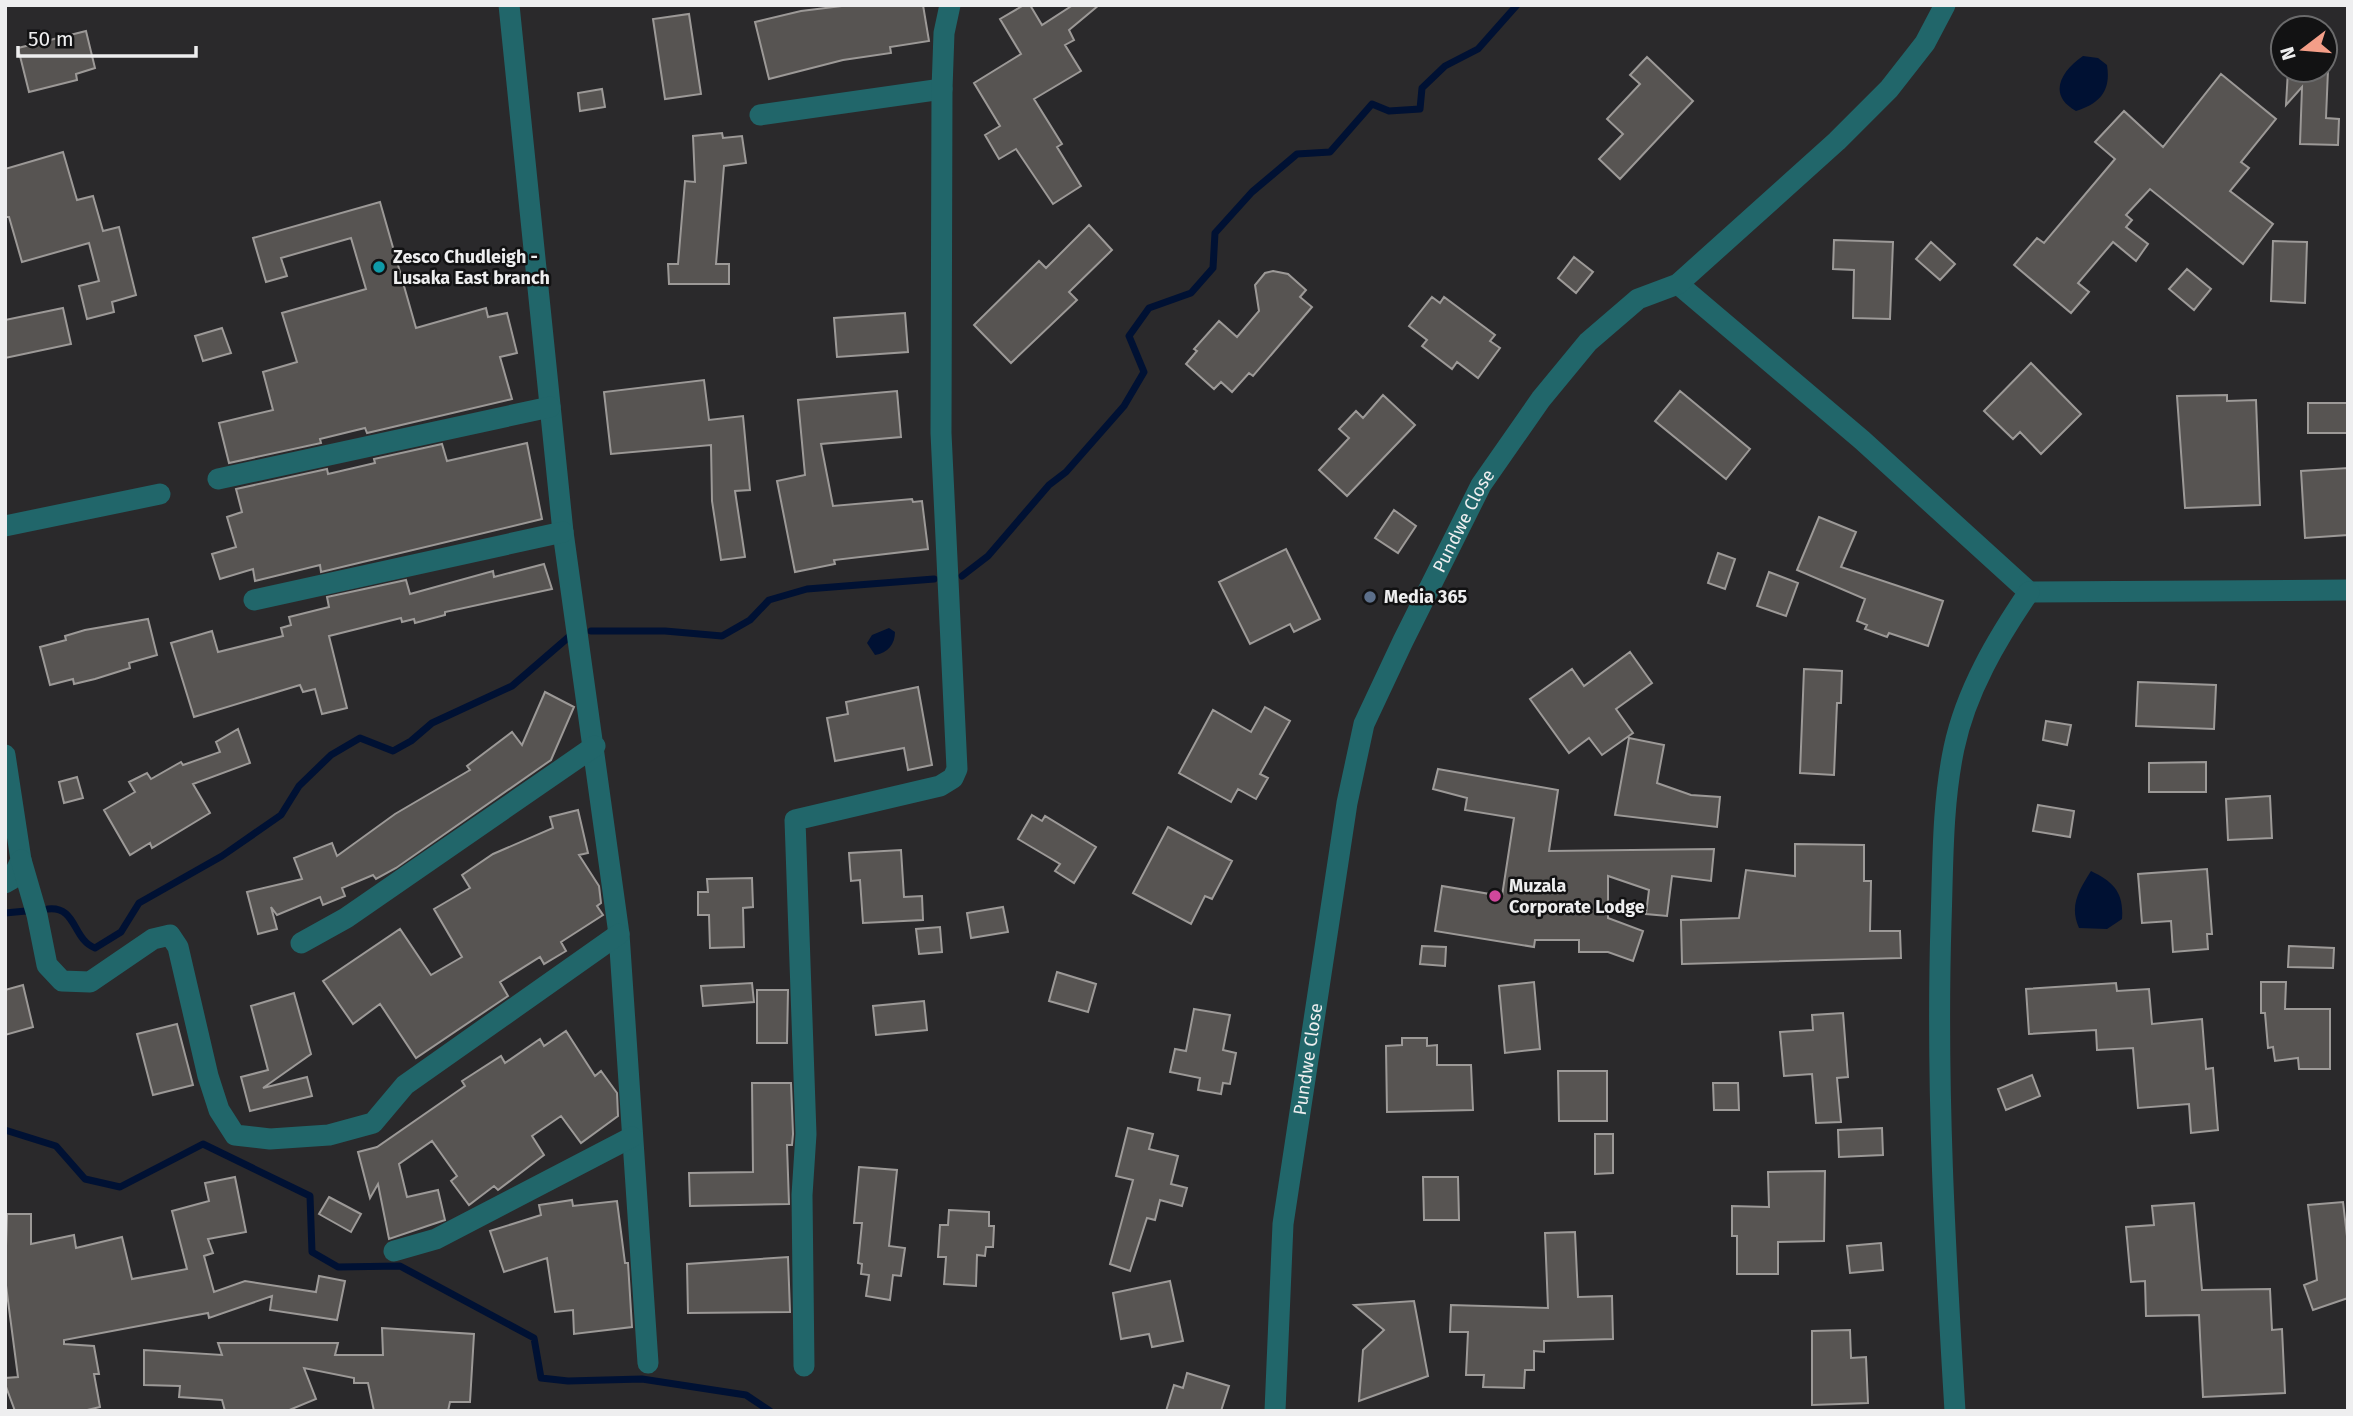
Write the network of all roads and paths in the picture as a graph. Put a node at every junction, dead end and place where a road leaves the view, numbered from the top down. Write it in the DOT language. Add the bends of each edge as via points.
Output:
graph roads {
  1 [pos="509,5"];
  2 [pos="950,5"];
  3 [pos="1945,5"];
  4 [pos="942,89"];
  5 [pos="760,115"];
  6 [pos="1678,284"];
  7 [pos="550,407"];
  8 [pos="218,479"];
  9 [pos="160,494"];
  10 [pos="5,526"];
  11 [pos="563,532"];
  12 [pos="2348,590"];
  13 [pos="2029,592"];
  14 [pos="254,600"];
  15 [pos="595,746"];
  16 [pos="5,756"];
  17 [pos="21,860"];
  18 [pos="5,883"];
  19 [pos="619,934"];
  20 [pos="301,943"];
  21 [pos="632,1137"];
  22 [pos="394,1251"];
  23 [pos="648,1363"];
  24 [pos="804,1366"];
  25 [pos="1275,1411"];
  26 [pos="1955,1411"];
  1 -- 7 [label="street"];
  2 -- 4 [label="street"];
  3 -- 6 [label="street" via="1925,43 1889,89"];
  4 -- 5 [label="street"];
  4 -- 24 [label="street" via="941,433 957,769 953,778 940,786 795,820 806,1135"];
  6 -- 13 [label="street" via="1862,440"];
  6 -- 25 [label="street, Pundwe Close" via="1638,299 1588,342 1541,399 1481,485 1364,724 1347,803 1285,1212"];
  7 -- 8 [label="street"];
  7 -- 11 [label="street"];
  9 -- 10 [label="street"];
  11 -- 14 [label="street"];
  11 -- 15 [label="street"];
  12 -- 13 [label="street"];
  13 -- 26 [label="street" via="1998,636 1969,699 1954,747 1945,811 1939,1016 1944,1228"];
  15 -- 19 [label="street"];
  15 -- 20 [label="street" via="346,918"];
  16 -- 17 [label="street"];
  17 -- 18 [label="street"];
  17 -- 19 [label="street" via="47,965 62,981 90,982 153,939 170,935 178,947 219,1110 234,1135 270,1139 329,1135 373,1122 405,1085"];
  19 -- 21 [label="street"];
  21 -- 22 [label="street" via="436,1239"];
  21 -- 23 [label="street"];
}
